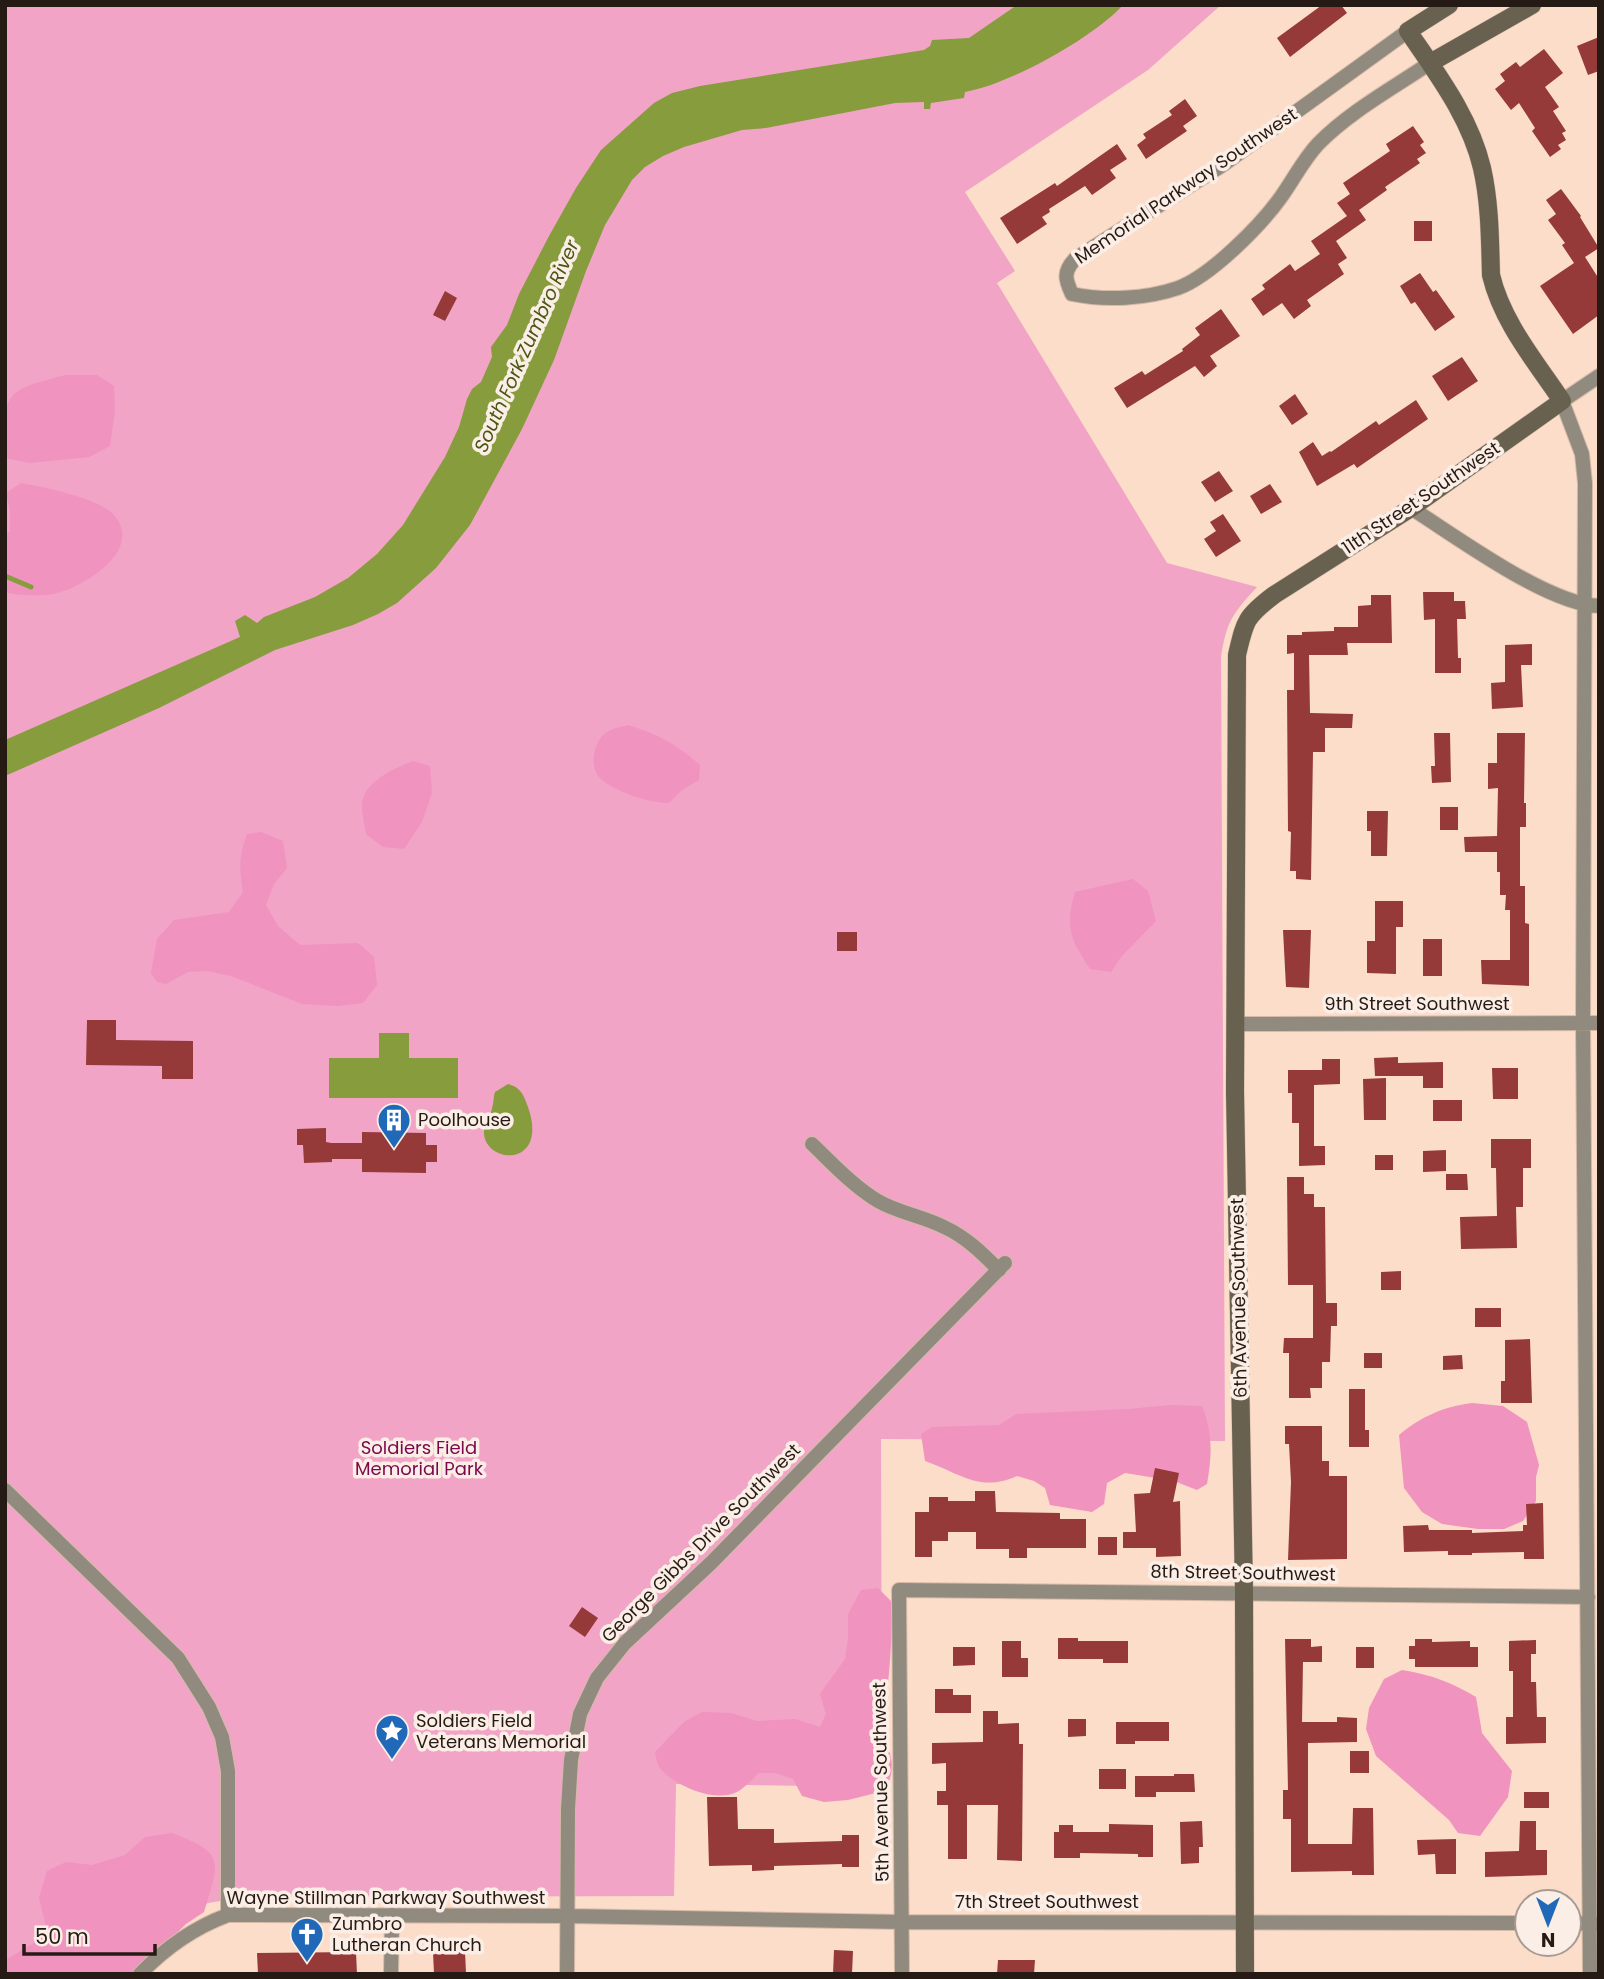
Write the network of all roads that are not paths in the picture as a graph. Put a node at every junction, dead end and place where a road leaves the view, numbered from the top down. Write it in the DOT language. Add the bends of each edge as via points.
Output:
graph roads {
  1 [pos="1449,5"];
  2 [pos="1532,5"];
  3 [pos="1408,31"];
  4 [pos="1430,63"];
  5 [pos="1599,376"];
  6 [pos="1562,401"];
  7 [pos="1411,508"];
  8 [pos="1583,605"];
  9 [pos="1599,606"];
  10 [pos="1245,622"];
  11 [pos="1583,1023"];
  12 [pos="1599,1023"];
  13 [pos="1235,1024"];
  14 [pos="812,1144"];
  15 [pos="5,1490"];
  16 [pos="899,1590"];
  17 [pos="1244,1592"];
  18 [pos="1588,1597"];
  19 [pos="228,1914"];
  20 [pos="392,1914"];
  21 [pos="568,1916"];
  22 [pos="1245,1921"];
  23 [pos="902,1922"];
  24 [pos="1513,1923"];
  25 [pos="1594,1924"];
  26 [pos="140,1974"];
  27 [pos="391,1974"];
  28 [pos="568,1974"];
  29 [pos="902,1974"];
  30 [pos="1245,1974"];
  31 [pos="1590,1974"];
  1 -- 3 [label="street, Memorial Parkway Southwest"];
  2 -- 4 [label="street, Memorial Parkway Southwest"];
  3 -- 4 [label="street"];
  3 -- 4 [label="street, Memorial Parkway Southwest" via="1224,164 1075,259 1065,279 1072,294 1133,297 1179,288 1194,280 1259,225 1321,141"];
  4 -- 6 [label="street" via="1464,118 1481,165 1494,288"];
  5 -- 6 [label="street, 11th Street Southwest"];
  6 -- 7 [label="street, 11th Street Southwest"];
  6 -- 8 [label="street" via="1582,454 1585,483"];
  7 -- 8 [label="street" via="1529,582"];
  7 -- 10 [label="street, 11th Street Southwest" via="1274,594"];
  8 -- 9 [label="street"];
  8 -- 11 [label="street"];
  10 -- 13 [label="street, 6th Avenue Southwest" via="1235,683"];
  11 -- 12 [label="street, 9th Street Southwest"];
  11 -- 13 [label="street, 9th Street Southwest"];
  11 -- 18 [label="street"];
  13 -- 17 [label="street, 6th Avenue Southwest"];
  14 -- 21 [label="street, George Gibbs Drive Southwest" via="877,1200 942,1226 1002,1267 711,1563 625,1643 597,1678 580,1714 571,1759"];
  15 -- 19 [label="street" via="178,1658 209,1707 222,1737 228,1771"];
  16 -- 17 [label="street, 8th Street Southwest"];
  16 -- 23 [label="street, 5th Avenue Southwest"];
  17 -- 18 [label="street, 8th Street Southwest"];
  17 -- 22 [label="street, 6th Avenue Southwest"];
  18 -- 25 [label="street"];
  19 -- 20 [label="street, Wayne Stillman Parkway Southwest"];
  19 -- 26 [label="street, Wayne Stillman Parkway Southwest" via="182,1937"];
  20 -- 21 [label="street, Wayne Stillman Parkway Southwest"];
  20 -- 27 [label="street"];
  21 -- 23 [label="street, 7th Street Southwest"];
  21 -- 28 [label="street, George Gibbs Drive Southwest"];
  22 -- 23 [label="street, 7th Street Southwest"];
  22 -- 24 [label="street, 7th Street Southwest"];
  22 -- 30 [label="street, 6th Avenue Southwest"];
  23 -- 29 [label="street, 5th Avenue Southwest"];
  25 -- 31 [label="street"];
}
